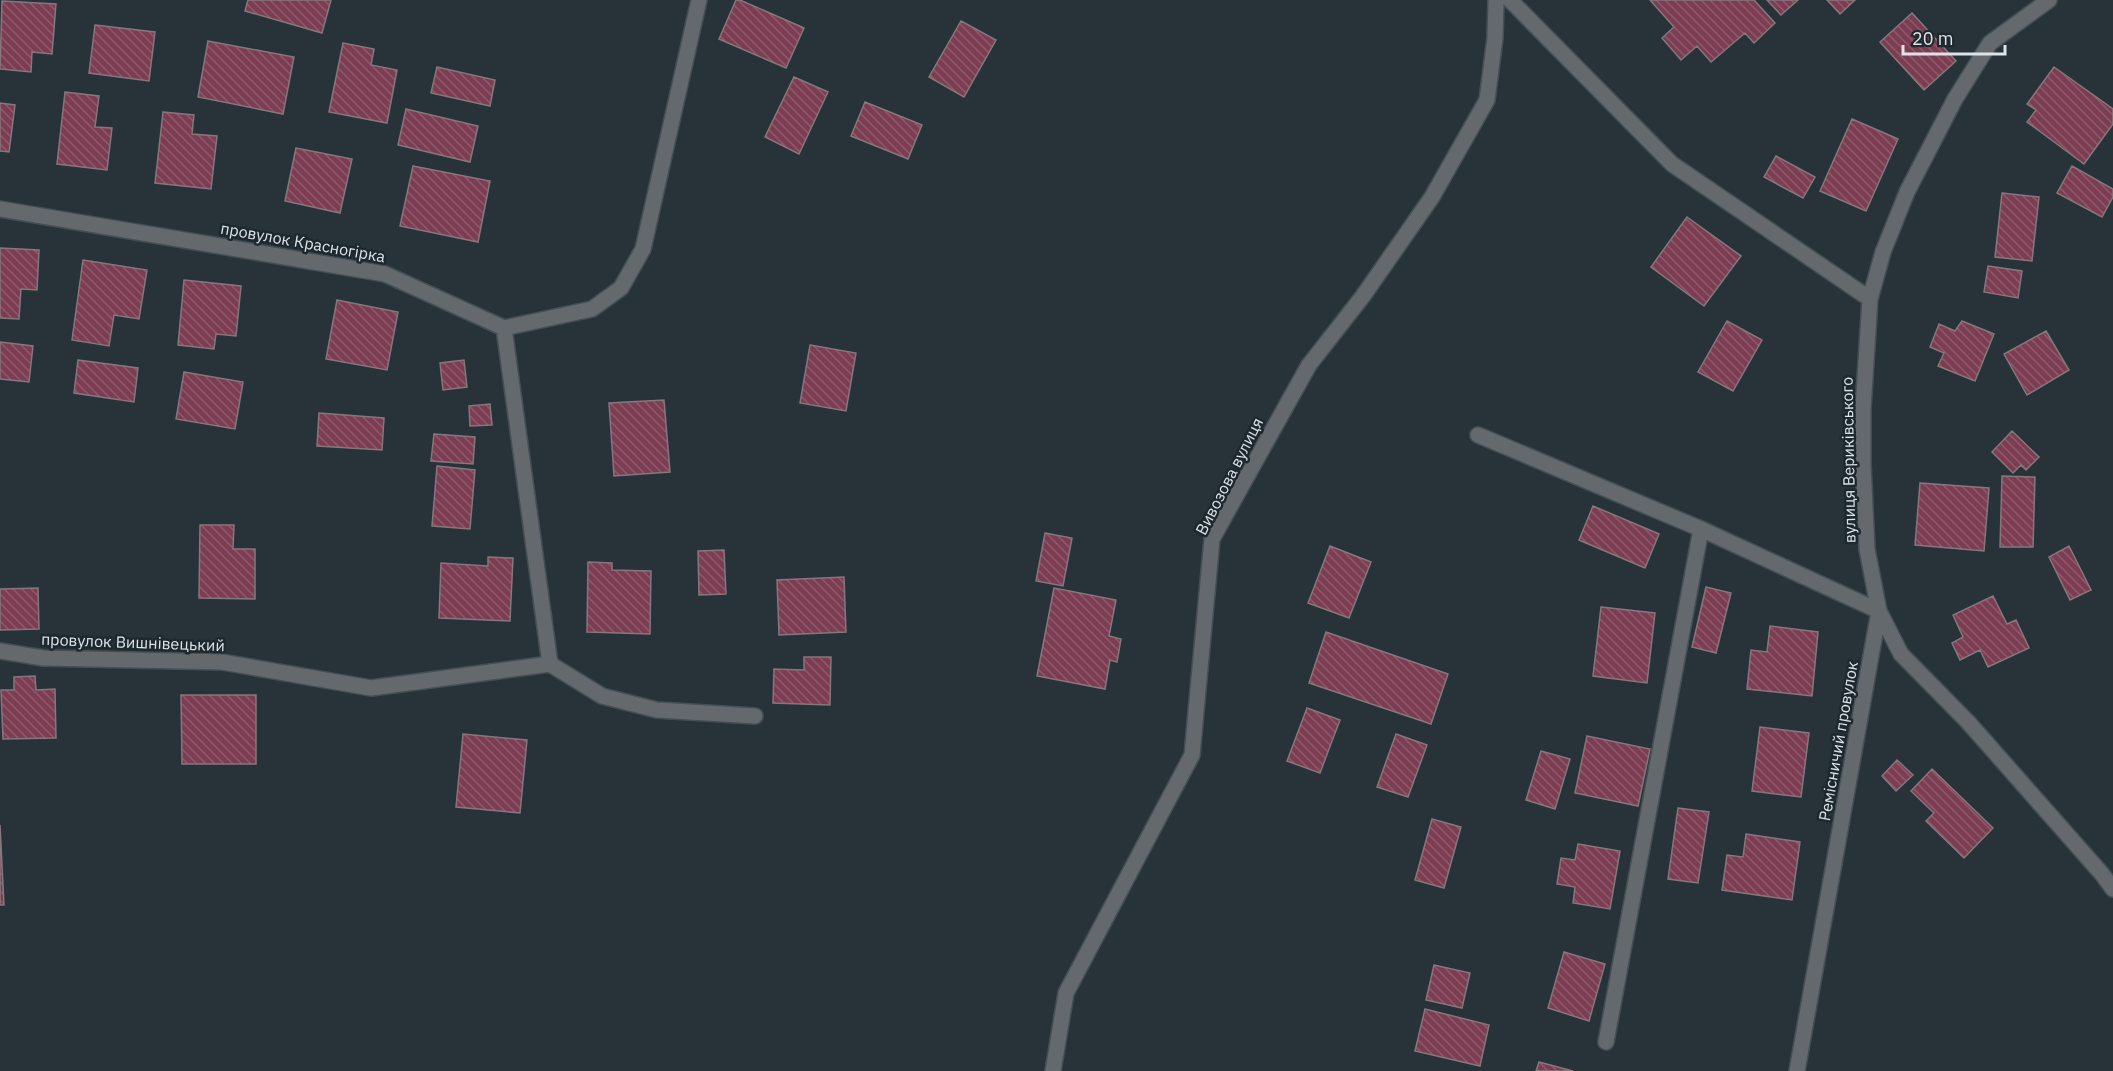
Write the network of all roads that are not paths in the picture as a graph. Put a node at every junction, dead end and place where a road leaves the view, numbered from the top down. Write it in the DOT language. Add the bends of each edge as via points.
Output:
graph roads {
  1 [pos="699,0"];
  2 [pos="1496,0"];
  3 [pos="1510,0"];
  4 [pos="2049,0"];
  5 [pos="0,209"];
  6 [pos="1870,299"];
  7 [pos="504,328"];
  8 [pos="1478,435"];
  9 [pos="1701,529"];
  10 [pos="1879,611"];
  11 [pos="0,651"];
  12 [pos="550,664"];
  13 [pos="755,716"];
  14 [pos="2113,889"];
  15 [pos="1606,1042"];
  16 [pos="1053,1071"];
  17 [pos="1797,1071"];
  1 -- 7 [label="street" via="643,249 621,288 592,309"];
  2 -- 16 [label="street, Вивозова вулиця" via="1496,38 1487,100 1432,197 1309,365 1212,539 1192,755 1066,993"];
  3 -- 6 [label="street" via="1672,164"];
  4 -- 6 [label="street, вулиця Вериківського" via="1990,43 1955,99 1907,192 1883,252"];
  5 -- 7 [label="street, провулок Красногірка" via="385,274"];
  6 -- 10 [label="street, вулиця Вериківського" via="1863,464 1867,549"];
  7 -- 12 [label="street"];
  8 -- 9 [label="street"];
  9 -- 10 [label="street"];
  9 -- 15 [label="street"];
  10 -- 14 [label="street, вулиця Вериківського" via="1901,654 1968,722"];
  10 -- 17 [label="street, Ремісничий провулок"];
  11 -- 12 [label="street, провулок Вишнівецький" via="43,658 222,662 371,688"];
  12 -- 13 [label="street" via="602,696 657,710"];
}
